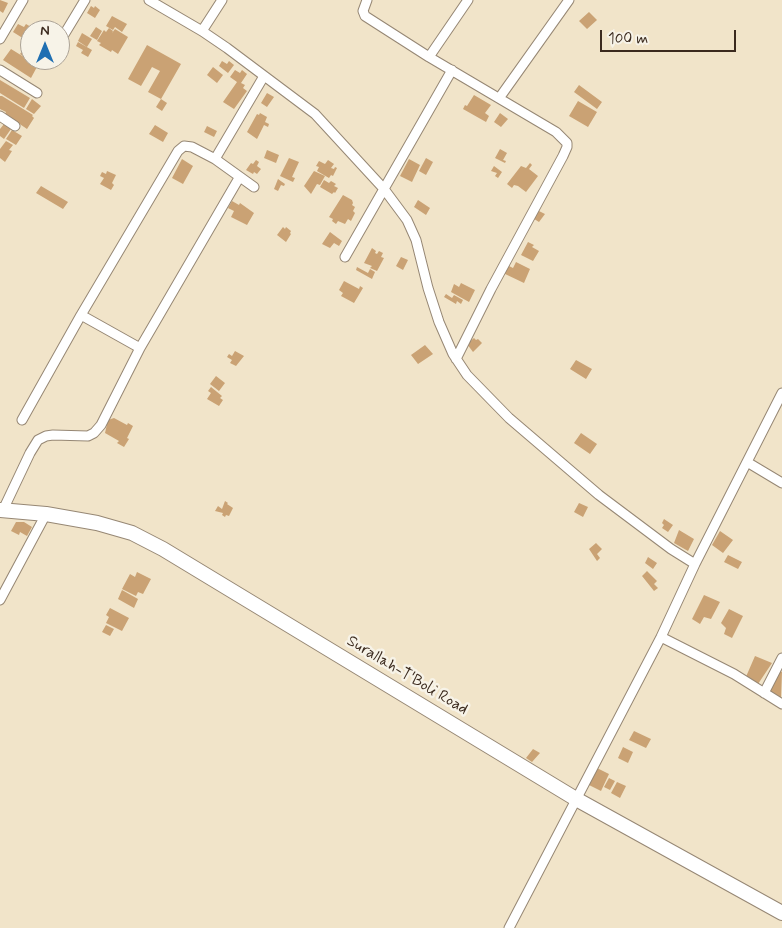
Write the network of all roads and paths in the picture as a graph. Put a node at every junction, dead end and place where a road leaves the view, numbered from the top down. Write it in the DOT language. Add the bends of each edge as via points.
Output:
graph roads {
  1 [pos="23,0"];
  2 [pos="85,0"];
  3 [pos="149,0"];
  4 [pos="222,0"];
  5 [pos="367,0"];
  6 [pos="468,0"];
  7 [pos="569,0"];
  8 [pos="70,25"];
  9 [pos="202,31"];
  10 [pos="0,39"];
  11 [pos="429,57"];
  12 [pos="0,70"];
  13 [pos="452,70"];
  14 [pos="264,76"];
  15 [pos="37,93"];
  16 [pos="500,97"];
  17 [pos="0,116"];
  18 [pos="15,126"];
  19 [pos="215,159"];
  20 [pos="238,178"];
  21 [pos="254,187"];
  22 [pos="384,189"];
  23 [pos="345,257"];
  24 [pos="81,315"];
  25 [pos="140,348"];
  26 [pos="456,359"];
  27 [pos="782,393"];
  28 [pos="22,420"];
  29 [pos="747,462"];
  30 [pos="782,483"];
  31 [pos="1,510"];
  32 [pos="46,514"];
  33 [pos="695,564"];
  34 [pos="0,600"];
  35 [pos="661,637"];
  36 [pos="782,658"];
  37 [pos="764,694"];
  38 [pos="782,704"];
  39 [pos="576,799"];
  40 [pos="782,913"];
  41 [pos="509,928"];
  1 -- 10 [label="street"];
  2 -- 8 [label="street"];
  3 -- 9 [label="street"];
  4 -- 9 [label="street"];
  5 -- 11 [label="street" via="365,16"];
  6 -- 11 [label="street"];
  7 -- 16 [label="street"];
  9 -- 14 [label="street"];
  11 -- 13 [label="street"];
  12 -- 15 [label="street"];
  13 -- 16 [label="street"];
  13 -- 22 [label="street"];
  14 -- 19 [label="street"];
  14 -- 22 [label="street" via="315,114"];
  16 -- 26 [label="street" via="556,132 568,145"];
  17 -- 18 [label="street"];
  19 -- 20 [label="street"];
  19 -- 24 [label="street" via="192,147 184,146 178,151"];
  20 -- 21 [label="street"];
  20 -- 25 [label="street"];
  22 -- 23 [label="street"];
  22 -- 26 [label="street" via="401,210 416,240 439,322"];
  24 -- 25 [label="street"];
  24 -- 28 [label="street"];
  25 -- 31 [label="street" via="97,430 88,436 54,435 38,440"];
  26 -- 33 [label="street" via="467,375 509,418 599,495"];
  27 -- 29 [label="street"];
  29 -- 30 [label="street"];
  29 -- 33 [label="street"];
  31 -- 32 [label="main road, Surallah-T'Boli Road"];
  32 -- 34 [label="street"];
  32 -- 39 [label="main road, Surallah-T'Boli Road" via="123,530 163,549"];
  33 -- 35 [label="street"];
  35 -- 37 [label="street" via="734,674"];
  35 -- 39 [label="street"];
  36 -- 37 [label="street"];
  37 -- 38 [label="street"];
  39 -- 40 [label="main road, Surallah-T'Boli Road"];
  39 -- 41 [label="street"];
}
